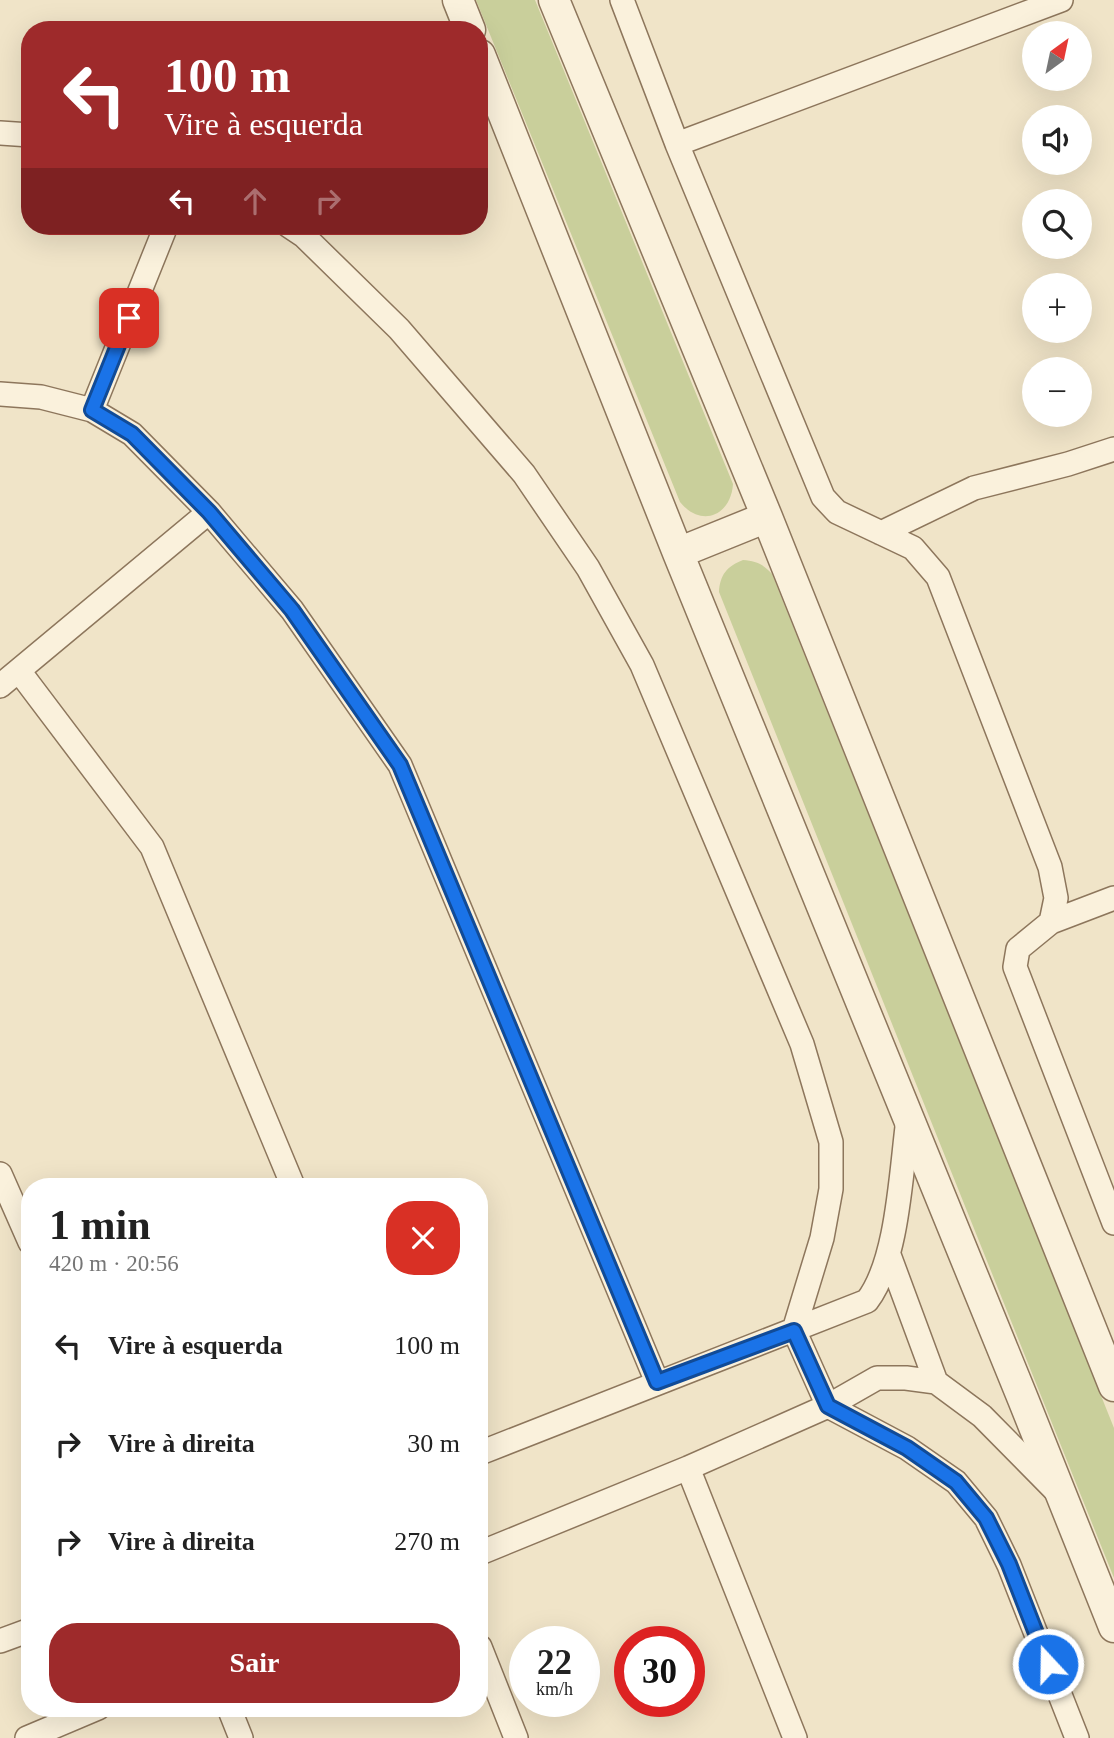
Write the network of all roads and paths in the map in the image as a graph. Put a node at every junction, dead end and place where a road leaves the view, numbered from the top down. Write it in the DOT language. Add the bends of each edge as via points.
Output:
graph roads {
  1 [pos="458,0"];
  2 [pos="554,0"];
  3 [pos="622,0"];
  4 [pos="1061,0"];
  5 [pos="466,21"];
  6 [pos="488,75"];
  7 [pos="0,133"];
  8 [pos="21,134"];
  9 [pos="677,144"];
  10 [pos="162,235"];
  11 [pos="302,235"];
  12 [pos="0,394"];
  13 [pos="92,410"];
  14 [pos="1114,449"];
  15 [pos="209,512"];
  16 [pos="767,517"];
  17 [pos="881,533"];
  18 [pos="678,553"];
  19 [pos="19,671"];
  20 [pos="0,686"];
  21 [pos="1114,898"];
  22 [pos="1051,922"];
  23 [pos="908,1119"];
  24 [pos="0,1174"];
  25 [pos="290,1178"];
  26 [pos="21,1222"];
  27 [pos="1114,1223"];
  28 [pos="890,1255"];
  29 [pos="794,1331"];
  30 [pos="657,1382"];
  31 [pos="936,1382"];
  32 [pos="1114,1386"];
  33 [pos="828,1406"];
  34 [pos="488,1450"];
  35 [pos="688,1468"];
  36 [pos="1062,1496"];
  37 [pos="488,1550"];
  38 [pos="1114,1627"];
  39 [pos="21,1633"];
  40 [pos="0,1641"];
  41 [pos="488,1667"];
  42 [pos="77,1717"];
  43 [pos="232,1717"];
  44 [pos="27,1738"];
  45 [pos="240,1738"];
  46 [pos="516,1738"];
  47 [pos="796,1738"];
  48 [pos="1077,1738"];
  1 -- 5 [label="street"];
  2 -- 16 [label="street"];
  3 -- 9 [label="street"];
  4 -- 9 [label="street"];
  6 -- 18 [label="street"];
  7 -- 8 [label="street"];
  9 -- 17 [label="street" via="823,497 837,512"];
  10 -- 13 [label="street"];
  11 -- 29 [label="street" via="399,328 524,474 588,568 642,665 802,1044 831,1142 825,1226"];
  12 -- 13 [label="street" via="41,397"];
  13 -- 15 [label="street" via="132,434"];
  14 -- 17 [label="street" via="974,488"];
  15 -- 19 [label="street"];
  15 -- 30 [label="street" via="292,610 400,765"];
  16 -- 18 [label="street"];
  16 -- 32 [label="street"];
  17 -- 22 [label="street" via="913,548 938,577 1050,867 1056,898"];
  18 -- 23 [label="street"];
  19 -- 20 [label="street"];
  19 -- 25 [label="street" via="152,847"];
  21 -- 22 [label="street"];
  22 -- 27 [label="street" via="1018,949 1015,967"];
  23 -- 28 [label="street"];
  23 -- 36 [label="street"];
  24 -- 26 [label="street"];
  28 -- 29 [label="street" via="867,1301"];
  28 -- 31 [label="street"];
  29 -- 30 [label="street"];
  29 -- 33 [label="street"];
  30 -- 34 [label="street"];
  31 -- 33 [label="street" via="877,1378"];
  31 -- 36 [label="street" via="982,1416"];
  33 -- 35 [label="street"];
  33 -- 48 [label="street" via="907,1448 956,1482 986,1518 1009,1564"];
  35 -- 37 [label="street"];
  35 -- 47 [label="street"];
  36 -- 38 [label="street"];
  39 -- 40 [label="street"];
  41 -- 46 [label="street"];
  42 -- 44 [label="street"];
  43 -- 45 [label="street"];
}
